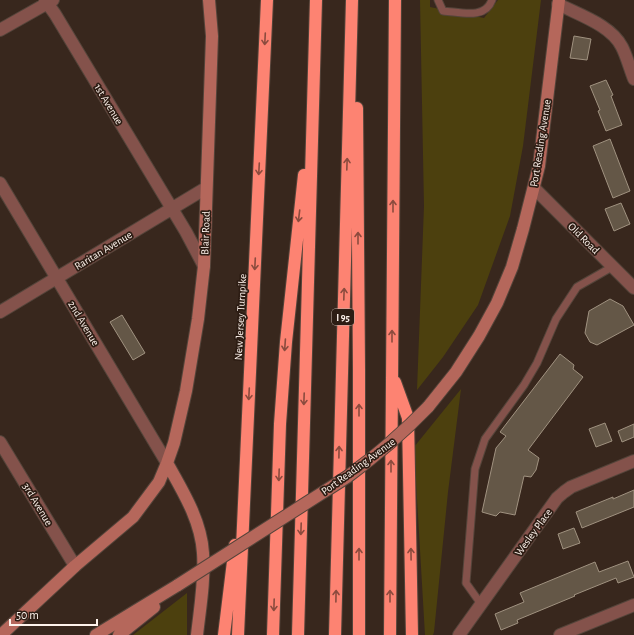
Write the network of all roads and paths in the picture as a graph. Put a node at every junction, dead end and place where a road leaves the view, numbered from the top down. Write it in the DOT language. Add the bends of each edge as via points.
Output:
graph roads {
  1 [pos="209,0"];
  2 [pos="267,0"];
  3 [pos="316,0"];
  4 [pos="354,0"];
  5 [pos="395,0"];
  6 [pos="438,0"];
  7 [pos="492,0"];
  8 [pos="49,1"];
  9 [pos="558,2"];
  10 [pos="0,30"];
  11 [pos="634,79"];
  12 [pos="313,108"];
  13 [pos="0,183"];
  14 [pos="206,188"];
  15 [pos="534,188"];
  16 [pos="172,208"];
  17 [pos="204,266"];
  18 [pos="612,267"];
  19 [pos="57,278"];
  20 [pos="634,288"];
  21 [pos="0,312"];
  22 [pos="392,374"];
  23 [pos="0,442"];
  24 [pos="247,449"];
  25 [pos="634,461"];
  26 [pos="167,462"];
  27 [pos="75,566"];
  28 [pos="178,585"];
  29 [pos="481,604"];
  30 [pos="634,606"];
  31 [pos="1,635"];
  32 [pos="96,635"];
  33 [pos="119,635"];
  34 [pos="197,635"];
  35 [pos="224,635"];
  36 [pos="238,635"];
  37 [pos="273,635"];
  38 [pos="298,635"];
  39 [pos="335,635"];
  40 [pos="359,635"];
  41 [pos="390,635"];
  42 [pos="412,635"];
  43 [pos="459,635"];
  44 [pos="560,635"];
  1 -- 14 [label="main road, Blair Road" via="212,36"];
  2 -- 24 [label="highway, New Jersey Turnpike, one-way"];
  3 -- 12 [label="highway"];
  39 -- 4 [label="highway, I 95, one-way"];
  40 -- 4 [label="highway, one-way" via="358,204"];
  22 -- 5 [label="highway, one-way"];
  6 -- 7 [label="lane" via="443,11 478,14 486,9"];
  8 -- 10 [label="street"];
  8 -- 16 [label="street, 1st Avenue"];
  9 -- 11 [label="street" via="614,35 622,46"];
  9 -- 15 [label="main road, Port Reading Avenue" via="539,166"];
  12 -- 37 [label="highway, one-way" via="286,342 280,424"];
  12 -- 38 [label="highway, one-way"];
  13 -- 19 [label="street, 2nd Avenue"];
  14 -- 16 [label="street, Raritan Avenue"];
  14 -- 17 [label="main road, Blair Road"];
  15 -- 18 [label="street, Old Road"];
  15 -- 28 [label="main road, Port Reading Avenue, bridge" via="512,266 497,303 480,336 428,407 374,458"];
  16 -- 17 [label="street, 1st Avenue"];
  16 -- 19 [label="street, Raritan Avenue"];
  17 -- 26 [label="main road, Blair Road" via="186,391"];
  18 -- 20 [label="street, Old Road"];
  18 -- 29 [label="lane" via="577,287 556,319 527,380 485,439 475,469 466,583"];
  19 -- 21 [label="street, Raritan Avenue"];
  19 -- 26 [label="street, 2nd Avenue"];
  41 -- 22 [label="highway, one-way"];
  42 -- 22 [label="highway, one-way" via="408,418"];
  23 -- 27 [label="street, 3rd Avenue"];
  24 -- 35 [label="highway"];
  24 -- 36 [label="highway, New Jersey Turnpike"];
  25 -- 29 [label="street, Wesley Place" via="571,487 557,498"];
  26 -- 27 [label="main road" via="159,482 133,517"];
  26 -- 34 [label="main road" via="186,498 200,534 203,551 204,566"];
  27 -- 31 [label="main road"];
  28 -- 32 [label="main road, Port Reading Avenue"];
  28 -- 33 [label="main road"];
  29 -- 43 [label="street, Wesley Place"];
  30 -- 44 [label="street"];
}
